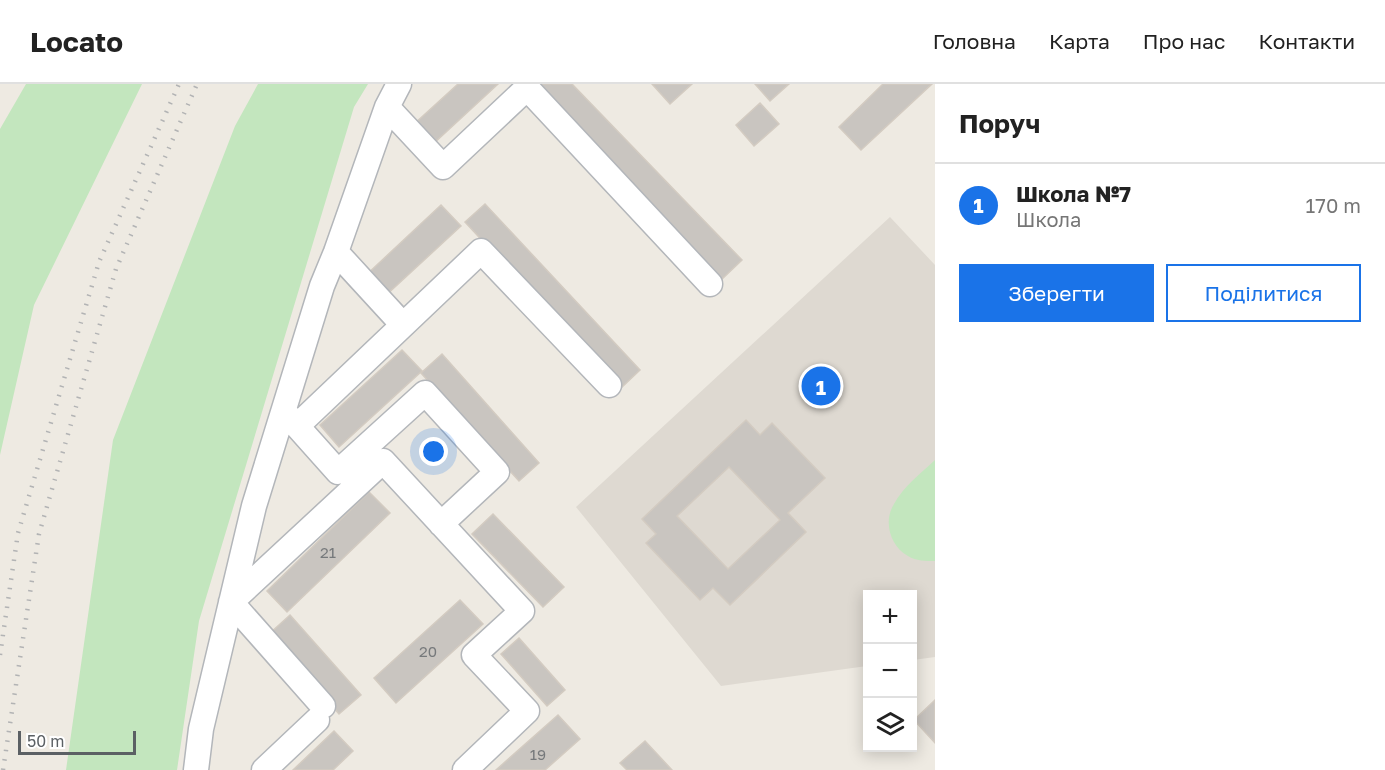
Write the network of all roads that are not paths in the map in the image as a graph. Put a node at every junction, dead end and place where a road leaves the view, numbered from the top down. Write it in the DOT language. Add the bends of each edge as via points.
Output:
graph roads {
  1 [pos="399,84"];
  2 [pos="387,106"];
  3 [pos="336,252"];
  4 [pos="710,284"];
  5 [pos="403,325"];
  6 [pos="609,385"];
  7 [pos="290,419"];
  8 [pos="346,480"];
  9 [pos="441,524"];
  10 [pos="231,602"];
  11 [pos="196,770"];
  12 [pos="264,770"];
  13 [pos="465,770"];
  1 -- 2 [label="street"];
  2 -- 3 [label="street"];
  2 -- 4 [label="street" via="443,167 527,88"];
  3 -- 5 [label="street"];
  3 -- 7 [label="street" via="322,286"];
  5 -- 6 [label="street" via="481,251"];
  5 -- 7 [label="street"];
  7 -- 8 [label="street"];
  7 -- 10 [label="street" via="254,506"];
  8 -- 9 [label="street" via="383,461"];
  8 -- 9 [label="street" via="425,393 497,472"];
  8 -- 10 [label="street"];
  9 -- 13 [label="street" via="522,611 474,655 527,711"];
  10 -- 11 [label="street" via="201,729"];
  10 -- 12 [label="street" via="320,713"];
}
